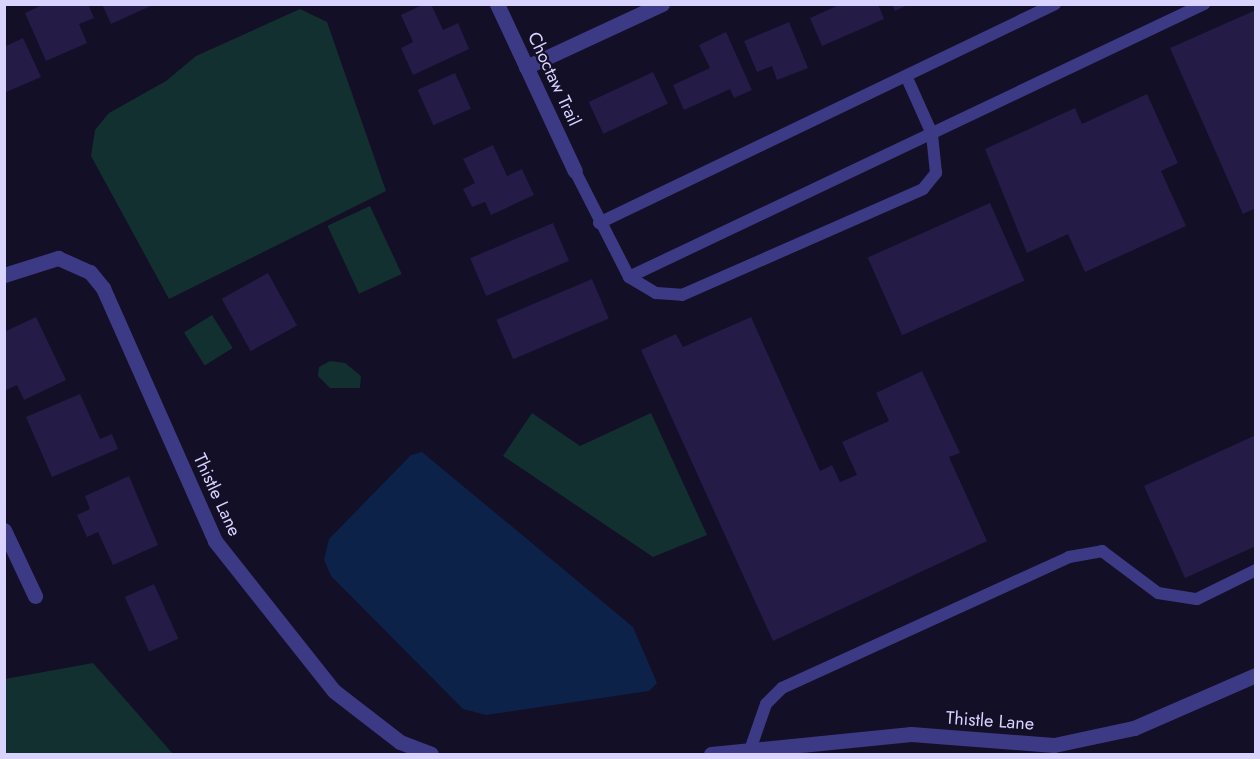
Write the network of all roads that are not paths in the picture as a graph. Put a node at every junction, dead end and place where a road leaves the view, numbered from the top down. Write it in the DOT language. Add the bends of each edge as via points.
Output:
graph roads {
  1 [pos="497,4"];
  2 [pos="662,4"];
  3 [pos="1055,4"];
  4 [pos="1204,4"];
  5 [pos="526,67"];
  6 [pos="907,78"];
  7 [pos="932,134"];
  8 [pos="575,171"];
  9 [pos="599,223"];
  10 [pos="4,275"];
  11 [pos="628,277"];
  12 [pos="4,530"];
  13 [pos="1256,570"];
  14 [pos="35,597"];
  15 [pos="1256,675"];
  16 [pos="750,750"];
  17 [pos="1056,750"];
  18 [pos="431,754"];
  19 [pos="711,754"];
  1 -- 5 [label="street, Choctaw Trail"];
  2 -- 5 [label="street"];
  3 -- 6 [label="lane"];
  4 -- 7 [label="lane"];
  5 -- 8 [label="street, Choctaw Trail"];
  6 -- 7 [label="lane"];
  6 -- 9 [label="lane"];
  7 -- 11 [label="lane"];
  7 -- 11 [label="lane" via="936,173 923,189 682,295 656,293"];
  8 -- 9 [label="lane"];
  9 -- 11 [label="lane"];
  10 -- 18 [label="street, Thistle Lane" via="58,258 90,272 104,288 215,541 334,691 400,742"];
  12 -- 14 [label="street"];
  13 -- 16 [label="lane" via="1197,599 1158,593 1102,551 1069,557 782,688 766,704"];
  15 -- 17 [label="street, Thistle Lane" via="1134,728"];
  16 -- 17 [label="street, Thistle Lane" via="912,734"];
  16 -- 19 [label="street, Thistle Lane"];
}
